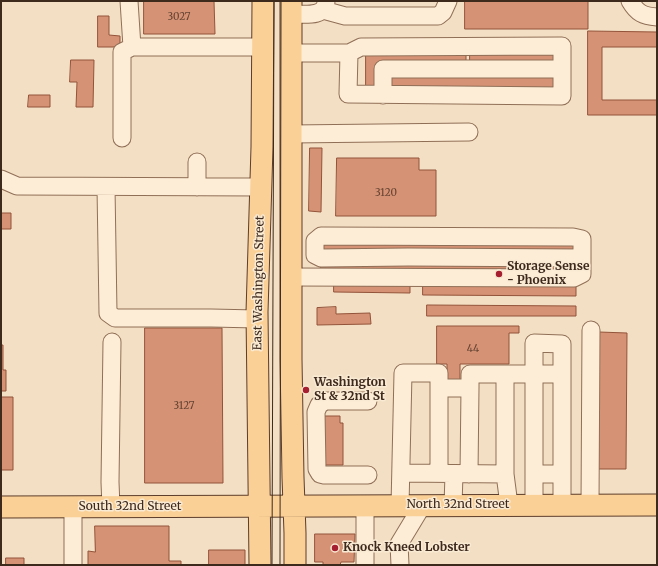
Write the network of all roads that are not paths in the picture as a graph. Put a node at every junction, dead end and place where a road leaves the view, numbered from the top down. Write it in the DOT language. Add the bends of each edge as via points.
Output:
graph roads {
  1 [pos="129,1"];
  2 [pos="263,1"];
  3 [pos="448,1"];
  4 [pos="630,1"];
  5 [pos="324,6"];
  6 [pos="291,8"];
  7 [pos="657,17"];
  8 [pos="132,47"];
  9 [pos="263,47"];
  10 [pos="291,53"];
  11 [pos="349,53"];
  12 [pos="562,69"];
  13 [pos="383,95"];
  14 [pos="469,132"];
  15 [pos="291,134"];
  16 [pos="122,138"];
  17 [pos="197,162"];
  18 [pos="1,179"];
  19 [pos="106,186"];
  20 [pos="197,186"];
  21 [pos="261,187"];
  22 [pos="582,258"];
  23 [pos="291,277"];
  24 [pos="257,319"];
  25 [pos="591,330"];
  26 [pos="112,342"];
  27 [pos="505,374"];
  28 [pos="533,374"];
  29 [pos="562,374"];
  30 [pos="439,388"];
  31 [pos="470,388"];
  32 [pos="368,401"];
  33 [pos="400,473"];
  34 [pos="454,474"];
  35 [pos="505,474"];
  36 [pos="534,474"];
  37 [pos="562,474"];
  38 [pos="368,475"];
  39 [pos="509,505"];
  40 [pos="534,505"];
  41 [pos="562,505"];
  42 [pos="590,505"];
  43 [pos="657,505"];
  44 [pos="294,506"];
  45 [pos="364,506"];
  46 [pos="400,506"];
  47 [pos="422,506"];
  48 [pos="453,506"];
  49 [pos="1,507"];
  50 [pos="73,507"];
  51 [pos="111,507"];
  52 [pos="259,507"];
  53 [pos="73,565"];
  54 [pos="260,565"];
  55 [pos="295,565"];
  56 [pos="365,565"];
  57 [pos="400,565"];
  1 -- 8 [label="street"];
  2 -- 9 [label="main road, East Washington Street"];
  3 -- 5 [label="street" via="444,12 438,16 345,16"];
  4 -- 7 [label="street" via="635,10 647,17"];
  5 -- 6 [label="street" via="317,13"];
  6 -- 10 [label="main road"];
  8 -- 9 [label="street"];
  8 -- 16 [label="street" via="122,52"];
  9 -- 21 [label="main road, East Washington Street"];
  10 -- 11 [label="street"];
  10 -- 15 [label="main road"];
  11 -- 12 [label="street" via="361,47 562,46"];
  11 -- 13 [label="street" via="348,94"];
  12 -- 13 [label="street" via="383,69"];
  12 -- 13 [label="street" via="562,96"];
  14 -- 15 [label="street"];
  15 -- 23 [label="main road"];
  17 -- 20 [label="street"];
  18 -- 19 [label="street" via="17,186"];
  19 -- 20 [label="street"];
  19 -- 24 [label="street" via="108,313 115,318"];
  20 -- 21 [label="street"];
  21 -- 24 [label="main road, East Washington Street"];
  22 -- 22 [label="street" via="582,239 573,237 321,236 315,241 315,255 321,258"];
  22 -- 23 [label="street" via="582,274 574,278"];
  23 -- 44 [label="main road"];
  24 -- 52 [label="main road, East Washington Street"];
  25 -- 42 [label="street"];
  26 -- 51 [label="street"];
  27 -- 28 [label="street"];
  27 -- 31 [label="street" via="470,374"];
  27 -- 35 [label="street"];
  28 -- 29 [label="street"];
  28 -- 29 [label="street" via="534,344 541,344 562,344"];
  28 -- 36 [label="street"];
  29 -- 37 [label="street"];
  30 -- 31 [label="street"];
  30 -- 33 [label="street" via="439,373 403,373"];
  30 -- 34 [label="street"];
  31 -- 34 [label="street"];
  32 -- 38 [label="street" via="325,401 319,405 316,412 317,469 320,474"];
  33 -- 34 [label="street"];
  33 -- 46 [label="street"];
  34 -- 35 [label="street"];
  34 -- 48 [label="street"];
  35 -- 39 [label="street"];
  36 -- 37 [label="street"];
  36 -- 40 [label="street"];
  37 -- 41 [label="street"];
  39 -- 40 [label="main road, North 32nd Street"];
  39 -- 48 [label="main road, North 32nd Street"];
  40 -- 41 [label="main road, North 32nd Street"];
  41 -- 42 [label="main road, North 32nd Street"];
  42 -- 43 [label="main road, North 32nd Street"];
  44 -- 45 [label="main road, North 32nd Street"];
  44 -- 52 [label="main road, North 32nd Street"];
  44 -- 55 [label="main road"];
  45 -- 46 [label="main road, North 32nd Street"];
  45 -- 56 [label="street"];
  46 -- 47 [label="main road, North 32nd Street"];
  47 -- 48 [label="main road, North 32nd Street"];
  47 -- 57 [label="street" via="399,544"];
  49 -- 50 [label="main road, South 32nd Street"];
  50 -- 51 [label="main road, South 32nd Street"];
  50 -- 53 [label="street"];
  51 -- 52 [label="main road, South 32nd Street"];
  52 -- 54 [label="main road, East Washington Street"];
}
